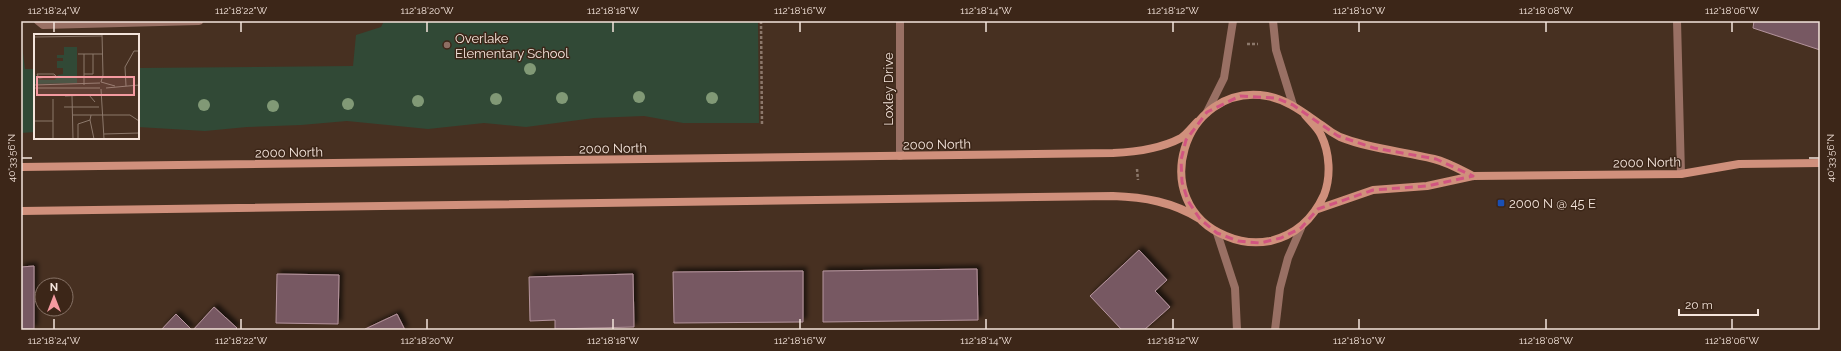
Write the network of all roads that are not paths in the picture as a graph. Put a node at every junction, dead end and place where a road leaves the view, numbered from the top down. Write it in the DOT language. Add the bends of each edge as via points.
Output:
graph roads {
  1 [pos="38,21"];
  2 [pos="199,21"];
  3 [pos="900,21"];
  4 [pos="1233,21"];
  5 [pos="1273,21"];
  6 [pos="1677,21"];
  7 [pos="1293,105"];
  8 [pos="1207,112"];
  9 [pos="1305,115"];
  10 [pos="1197,122"];
  11 [pos="900,156"];
  12 [pos="1820,163"];
  13 [pos="21,167"];
  14 [pos="1680,174"];
  15 [pos="1473,176"];
  16 [pos="1318,209"];
  17 [pos="21,211"];
  18 [pos="1200,219"];
  19 [pos="1301,228"];
  20 [pos="1218,233"];
  21 [pos="1237,330"];
  22 [pos="1275,330"];
  1 -- 2 [label="street" via="43,25"];
  3 -- 11 [label="street, Loxley Drive"];
  4 -- 8 [label="street" via="1224,78"];
  5 -- 7 [label="street" via="1276,50"];
  6 -- 14 [label="street"];
  7 -- 8 [label="street" via="1276,98 1240,96 1222,102"];
  7 -- 9 [label="street"];
  8 -- 10 [label="street"];
  9 -- 15 [label="street, 2000 North" via="1338,136 1374,148 1436,159"];
  9 -- 16 [label="street" via="1321,135 1329,160 1328,185"];
  10 -- 11 [label="street, 2000 North" via="1182,137 1137,152"];
  10 -- 18 [label="street" via="1186,140 1181,160 1182,182 1186,195"];
  11 -- 13 [label="street, 2000 North"];
  12 -- 14 [label="street, 2000 North" via="1739,164"];
  14 -- 15 [label="street, 2000 North"];
  15 -- 16 [label="street, 2000 North" via="1427,186 1373,190"];
  16 -- 19 [label="street"];
  17 -- 18 [label="street" via="1113,196 1154,200 1189,212"];
  18 -- 20 [label="street"];
  19 -- 20 [label="street" via="1281,238 1260,243 1238,241"];
  19 -- 22 [label="street" via="1288,258 1280,288"];
  20 -- 21 [label="street" via="1235,288"];
}
